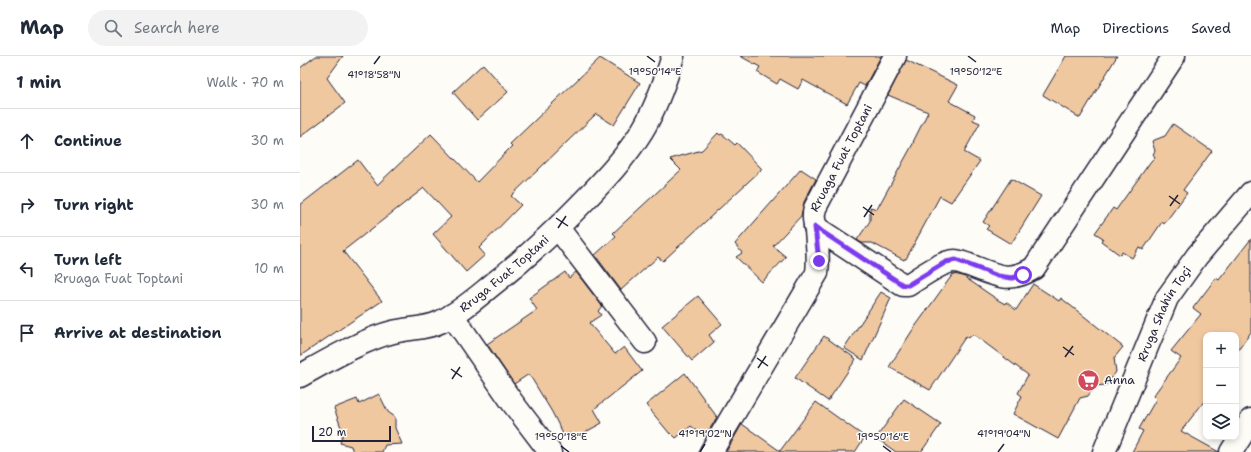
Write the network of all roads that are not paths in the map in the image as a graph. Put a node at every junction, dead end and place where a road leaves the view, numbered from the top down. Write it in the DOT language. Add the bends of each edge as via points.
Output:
graph roads {
  1 [pos="674,56"];
  2 [pos="895,56"];
  3 [pos="1174,56"];
  4 [pos="1251,193"];
  5 [pos="815,227"];
  6 [pos="558,228"];
  7 [pos="452,315"];
  8 [pos="645,342"];
  9 [pos="300,376"];
  10 [pos="1251,420"];
  11 [pos="550,452"];
  12 [pos="712,452"];
  13 [pos="1104,452"];
  14 [pos="1231,452"];
  1 -- 6 [label="street, Rruga Fuat Toptani" via="648,122 634,144 608,176"];
  2 -- 5 [label="street, Rruaga Fuat Toptani" via="815,208"];
  3 -- 5 [label="street" via="1034,268 1023,275 1012,278 998,276 956,260 946,262 908,285 903,285"];
  4 -- 13 [label="street, Rruga Shahin Toçi" via="1197,256 1167,298"];
  5 -- 12 [label="street, Rruaga Fuat Toptani" via="818,273"];
  6 -- 7 [label="street, Rruga Fuat Toptani" via="518,265"];
  6 -- 8 [label="street"];
  7 -- 9 [label="street, Rruga Fuat Toptani" via="433,325 380,336"];
  7 -- 11 [label="street"];
  10 -- 14 [label="street"];
}
